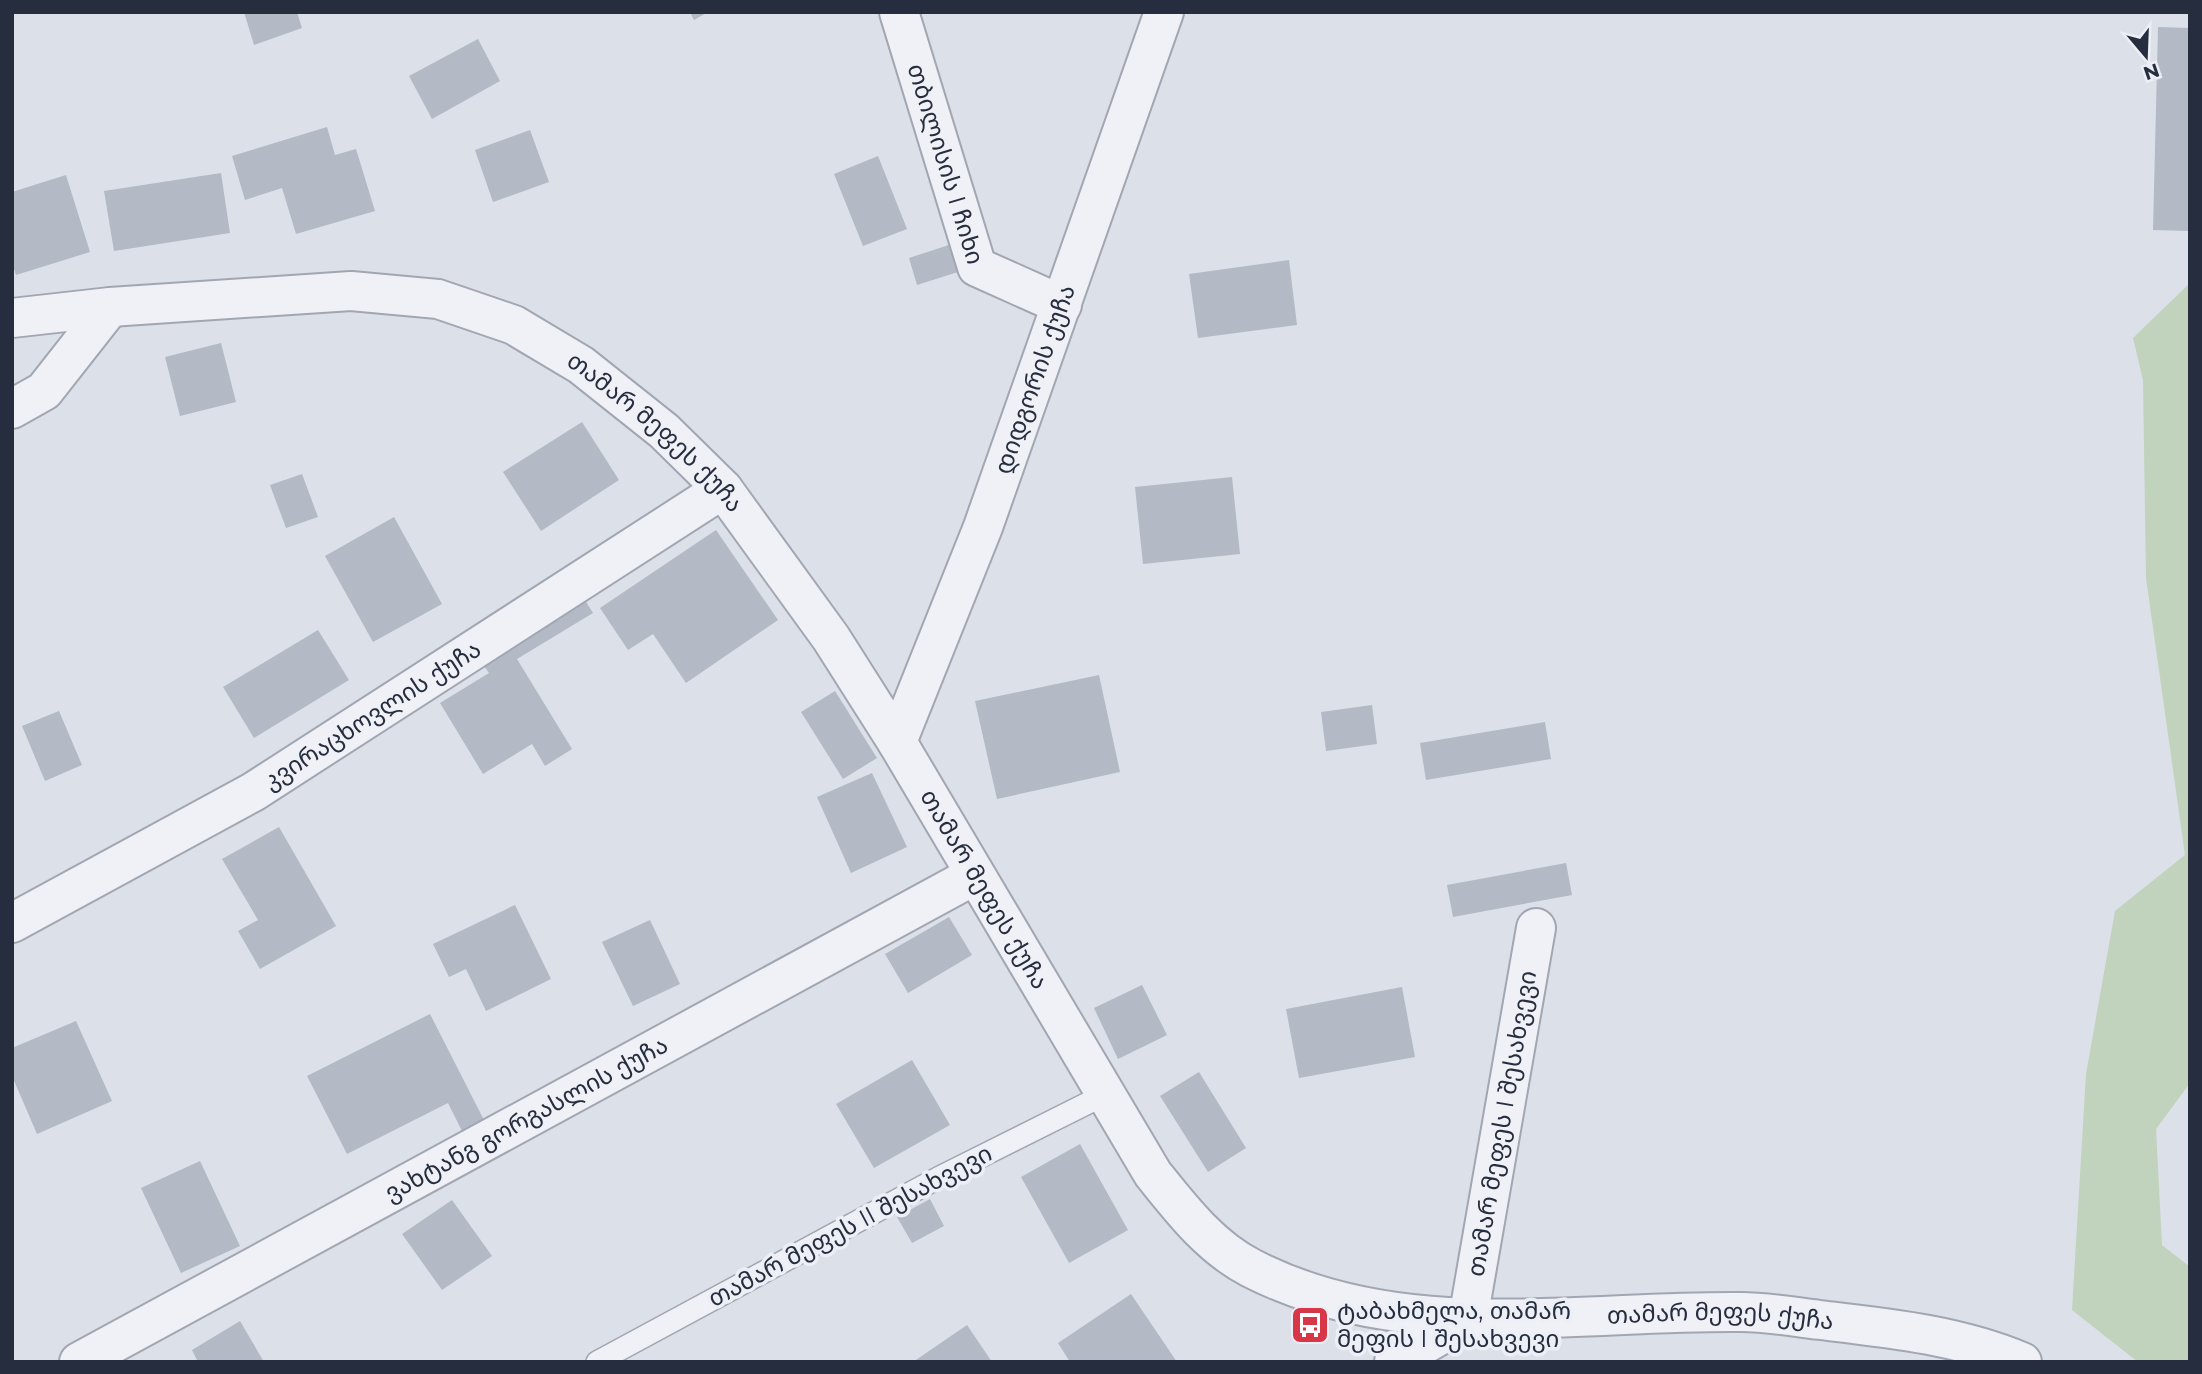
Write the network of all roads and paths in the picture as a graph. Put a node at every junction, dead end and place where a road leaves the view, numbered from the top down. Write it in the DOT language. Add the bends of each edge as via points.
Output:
graph roads {
  1 [pos="899,12"];
  2 [pos="1164,12"];
  3 [pos="1062,305"];
  4 [pos="110,307"];
  5 [pos="12,318"];
  6 [pos="12,410"];
  7 [pos="723,489"];
  8 [pos="897,742"];
  9 [pos="975,874"];
  10 [pos="12,922"];
  11 [pos="1536,928"];
  12 [pos="1106,1094"];
  13 [pos="1468,1319"];
  14 [pos="79,1362"];
  15 [pos="597,1362"];
  16 [pos="1394,1362"];
  17 [pos="2022,1362"];
  1 -- 3 [label="street, თბილისის I ჩიხი" via="977,267"];
  2 -- 3 [label="street, დიდგორის ქუჩა"];
  3 -- 8 [label="street, დიდგორის ქუჩა" via="983,527"];
  4 -- 5 [label="street, თამარ მეფეს ქუჩა"];
  4 -- 6 [label="street" via="44,391"];
  4 -- 7 [label="street, თამარ მეფეს ქუჩა" via="351,291 438,299 514,325 581,365 664,431"];
  7 -- 8 [label="street, თამარ მეფეს ქუჩა" via="831,638"];
  7 -- 10 [label="street, კვირაცხოვლის ქუჩა" via="253,792"];
  8 -- 9 [label="street, თამარ მეფეს ქუჩა"];
  9 -- 12 [label="street, თამარ მეფეს ქუჩა"];
  9 -- 14 [label="street, ვახტანგ გორგასლის ქუჩა"];
  11 -- 13 [label="street, თამარ მეფეს I შესახვევი"];
  12 -- 13 [label="street, თამარ მეფეს ქუჩა" via="1153,1174 1192,1223 1249,1267 1305,1292 1386,1310"];
  12 -- 15 [label="lane, თამარ მეფეს II შესახვევი" via="938,1178"];
  13 -- 16 [label="street"];
  13 -- 17 [label="street, თამარ მეფეს ქუჩა" via="1744,1311 1918,1332"];
}
